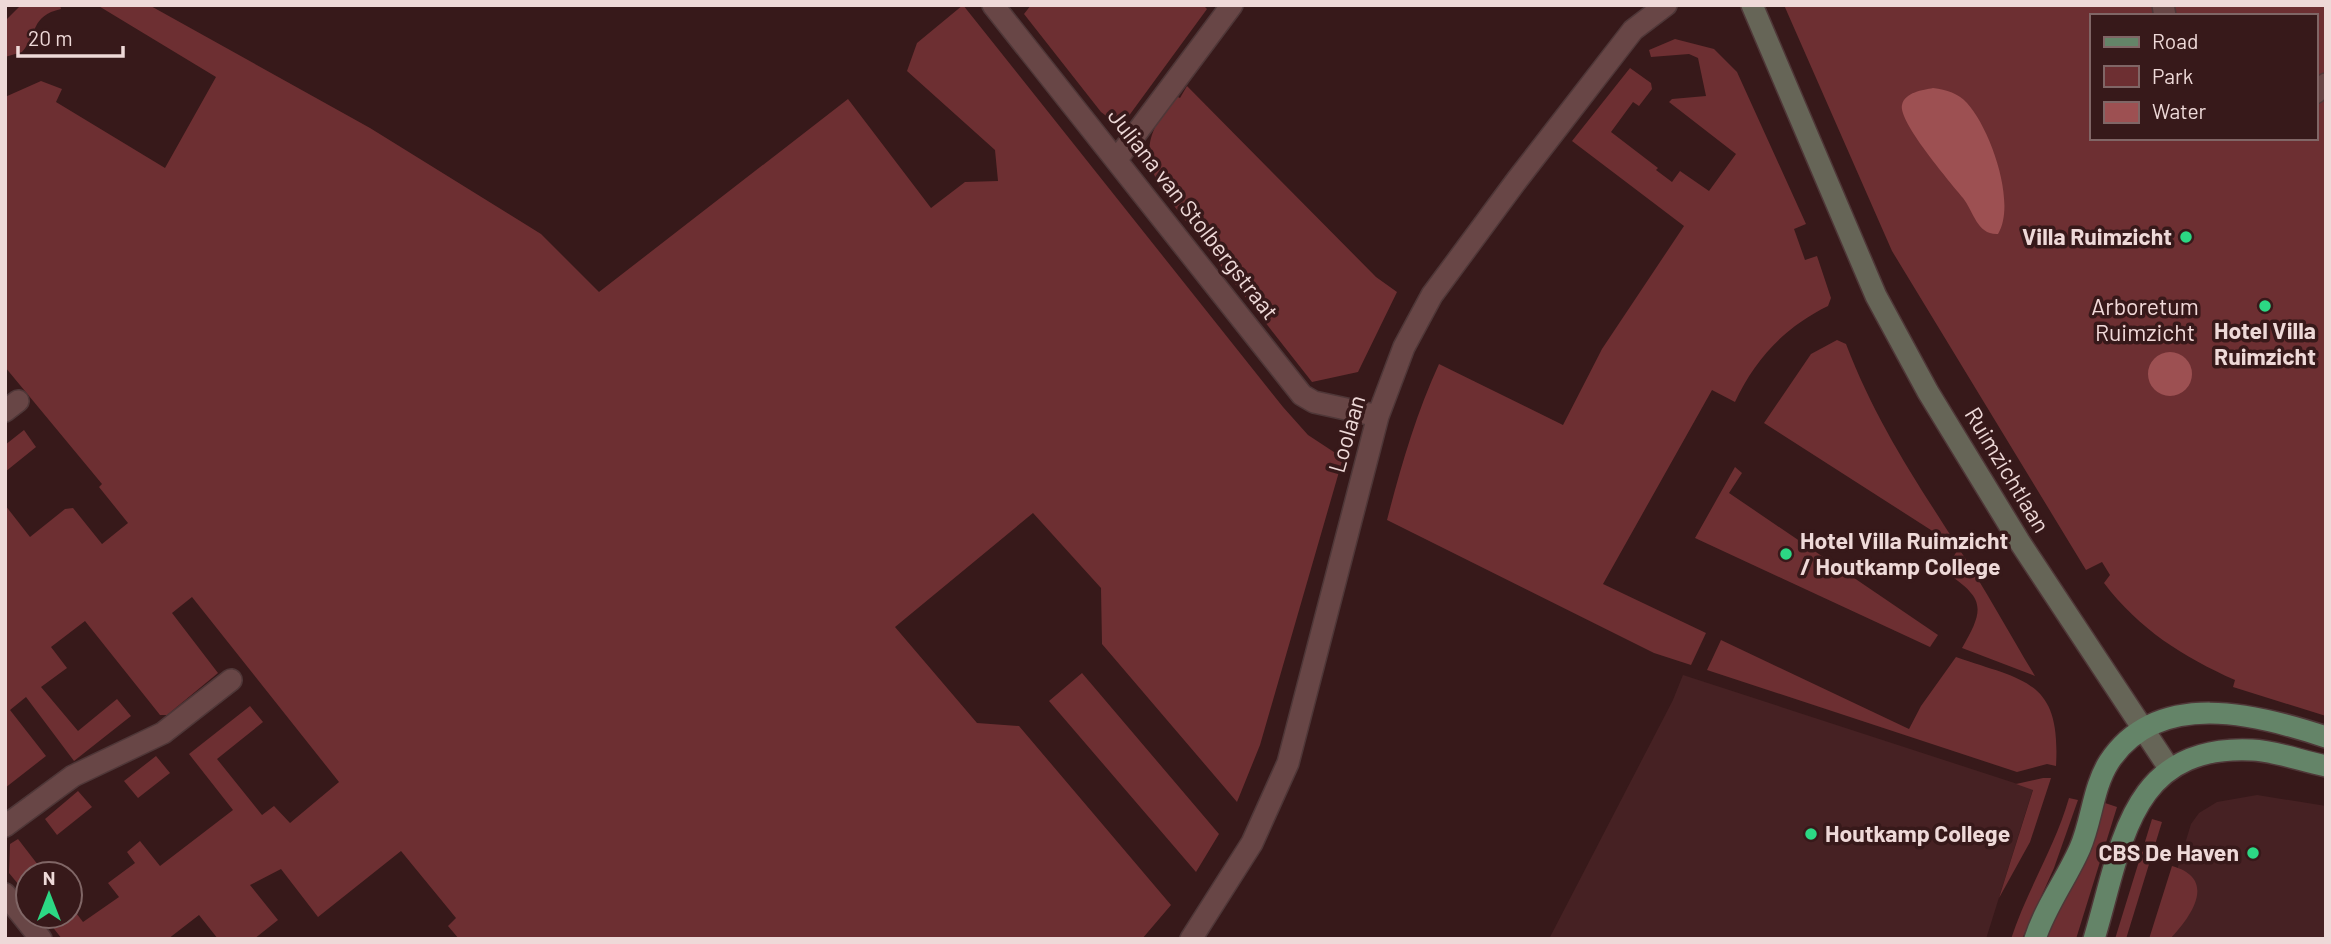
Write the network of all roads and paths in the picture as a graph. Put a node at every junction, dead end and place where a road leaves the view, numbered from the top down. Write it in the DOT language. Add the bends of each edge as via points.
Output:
graph roads {
  1 [pos="993,5"];
  2 [pos="1233,5"];
  3 [pos="1666,5"];
  4 [pos="1752,5"];
  5 [pos="1117,159"];
  6 [pos="1378,416"];
  7 [pos="231,680"];
  8 [pos="2143,731"];
  9 [pos="2326,737"];
  10 [pos="2326,766"];
  11 [pos="2169,768"];
  12 [pos="5,826"];
  13 [pos="5,894"];
  14 [pos="41,939"];
  15 [pos="1191,939"];
  16 [pos="2035,939"];
  17 [pos="2094,939"];
  1 -- 5 [label="street, Juliana van Stolbergstraat"];
  2 -- 5 [label="street"];
  3 -- 6 [label="street, Loolaan" via="1633,30 1432,295 1404,347"];
  4 -- 8 [label="street, Ruimzichtlaan" via="1876,296 2019,541"];
  5 -- 6 [label="street, Juliana van Stolbergstraat" via="1302,395 1314,402"];
  6 -- 15 [label="street, Loolaan" via="1288,763 1252,843"];
  7 -- 12 [label="street" via="163,733 73,776"];
  8 -- 9 [label="main road" via="2178,715 2220,712"];
  8 -- 11 [label="street, Ruimzichtlaan"];
  8 -- 16 [label="main road" via="2108,763 2081,846"];
  10 -- 11 [label="main road" via="2253,750 2202,755"];
  11 -- 17 [label="main road" via="2138,802"];
  13 -- 14 [label="street"];
}
